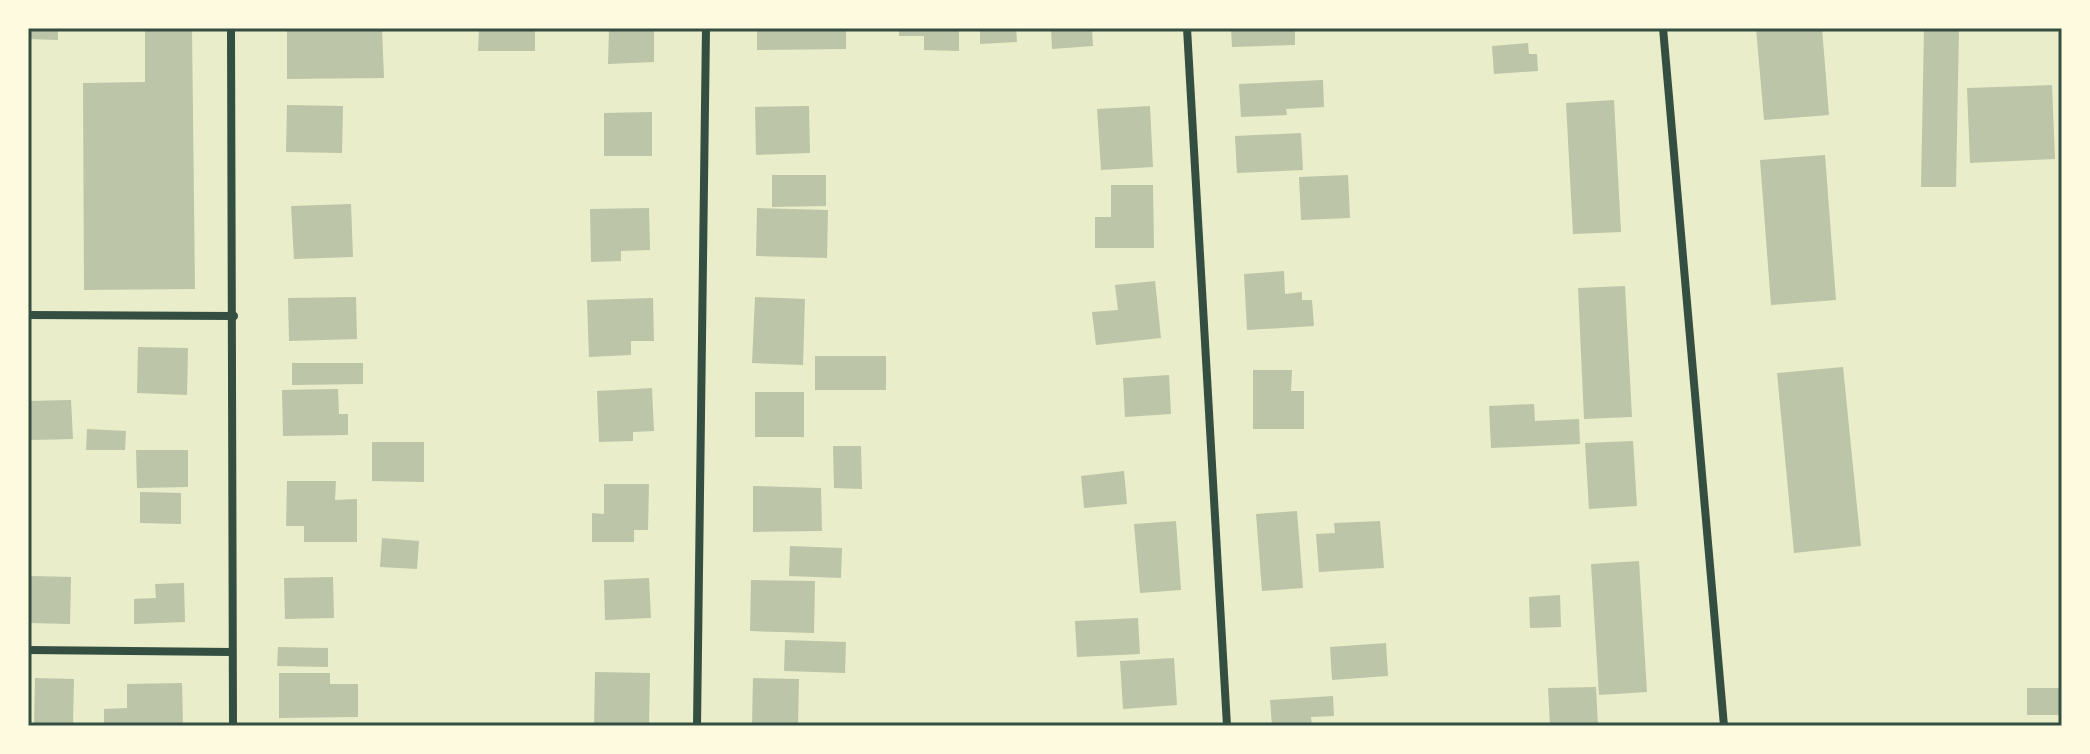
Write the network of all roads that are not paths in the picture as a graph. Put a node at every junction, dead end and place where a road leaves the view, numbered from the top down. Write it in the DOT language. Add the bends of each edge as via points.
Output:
graph roads {
  1 [pos="231,28"];
  2 [pos="706,28"];
  3 [pos="1187,28"];
  4 [pos="1663,28"];
  5 [pos="28,315"];
  6 [pos="234,316"];
  7 [pos="28,650"];
  8 [pos="232,652"];
  9 [pos="233,726"];
  10 [pos="697,726"];
  11 [pos="1227,726"];
  12 [pos="1724,726"];
  1 -- 6 [label="street"];
  2 -- 10 [label="street"];
  3 -- 11 [label="street"];
  4 -- 12 [label="street"];
  5 -- 6 [label="street"];
  6 -- 8 [label="street"];
  7 -- 8 [label="street"];
  8 -- 9 [label="street"];
}
